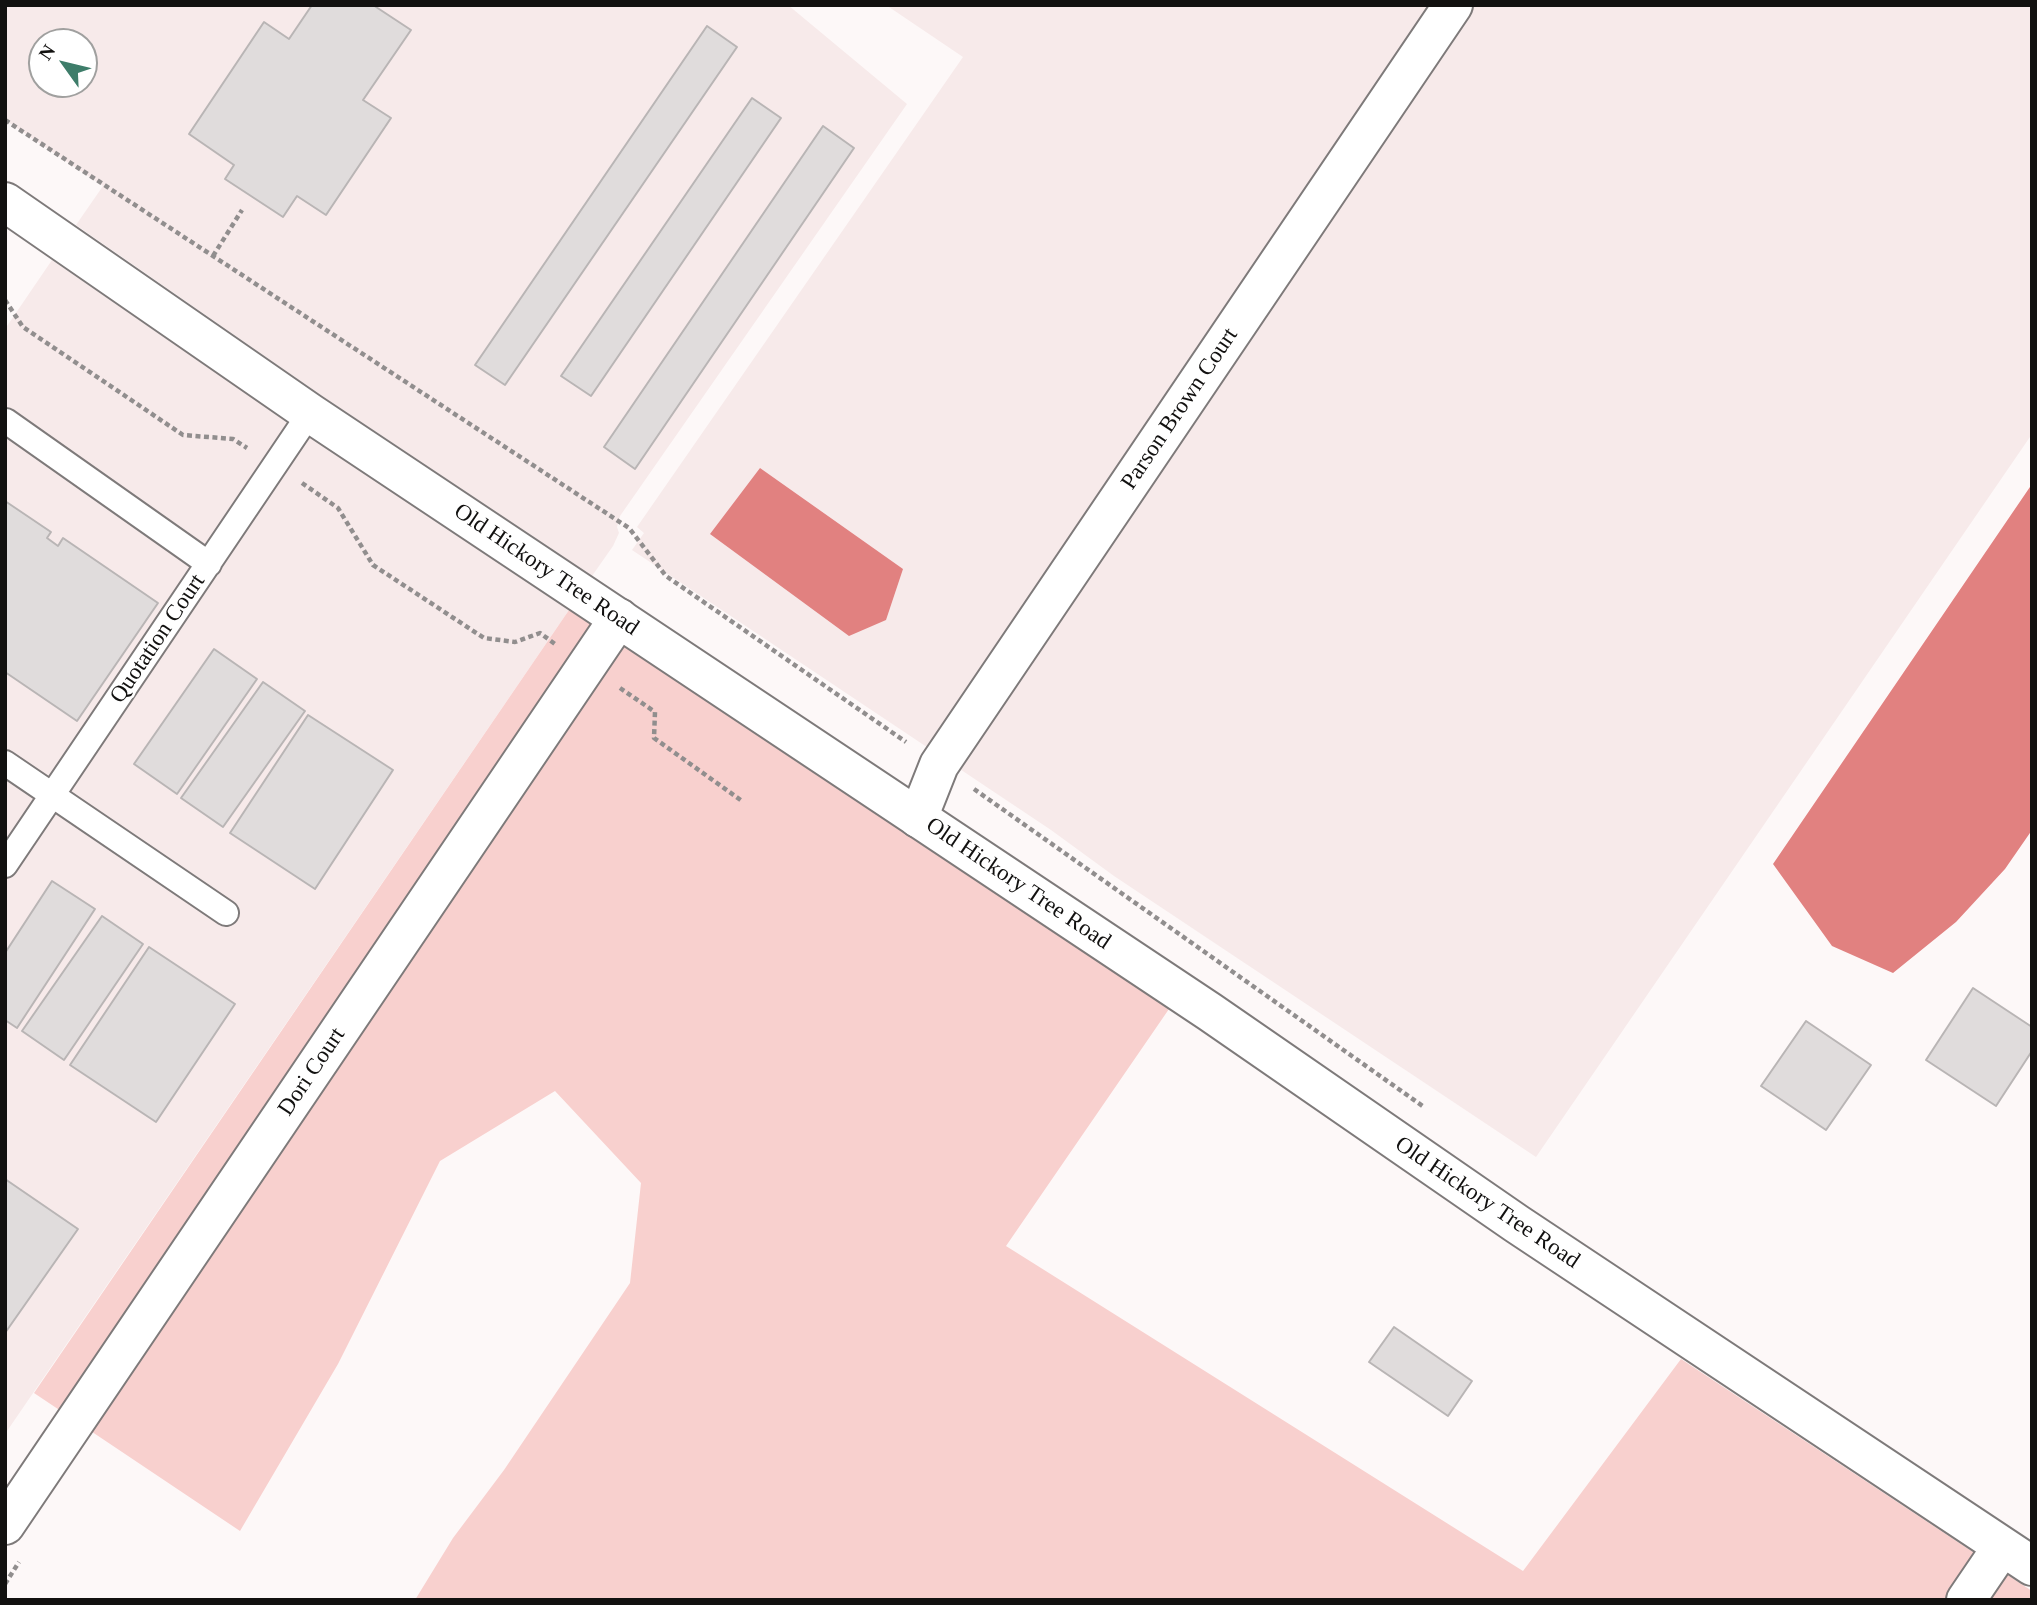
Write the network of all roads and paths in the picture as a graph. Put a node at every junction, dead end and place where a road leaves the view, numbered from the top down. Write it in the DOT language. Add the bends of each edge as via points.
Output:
graph roads {
  1 [pos="1453,5"];
  2 [pos="5,120"];
  3 [pos="5,202"];
  4 [pos="242,211"];
  5 [pos="213,256"];
  6 [pos="5,300"];
  7 [pos="310,413"];
  8 [pos="6,421"];
  9 [pos="275,465"];
  10 [pos="209,564"];
  11 [pos="619,618"];
  12 [pos="587,665"];
  13 [pos="5,764"];
  14 [pos="939,765"];
  15 [pos="52,796"];
  16 [pos="742,801"];
  17 [pos="918,818"];
  18 [pos="5,865"];
  19 [pos="226,913"];
  20 [pos="1425,1108"];
  21 [pos="5,1525"];
  22 [pos="2017,1557"];
  23 [pos="1966,1600"];
  1 -- 14 [label="street, Parson Brown Court"];
  2 -- 5 [label="path"];
  3 -- 7 [label="street, Old Hickory Tree Road"];
  4 -- 5 [label="path"];
  5 -- 14 [label="path" via="629,528 666,576"];
  6 -- 9 [label="path" via="23,327 183,435 233,439"];
  7 -- 9 [label="lane, Quotation Court"];
  7 -- 11 [label="street, Old Hickory Tree Road"];
  8 -- 10 [label="lane"];
  9 -- 10 [label="lane, Quotation Court"];
  9 -- 12 [label="path" via="338,508 373,565 484,638 515,642 540,633"];
  10 -- 15 [label="lane, Quotation Court"];
  11 -- 12 [label="street, Dori Court"];
  11 -- 17 [label="street, Old Hickory Tree Road"];
  12 -- 16 [label="path" via="655,712 654,738"];
  12 -- 21 [label="street, Dori Court"];
  13 -- 15 [label="lane"];
  14 -- 17 [label="street, Parson Brown Court"];
  14 -- 20 [label="path"];
  15 -- 18 [label="lane, Quotation Court"];
  15 -- 19 [label="lane"];
  17 -- 22 [label="street, Old Hickory Tree Road"];
  22 -- 23 [label="street"];
}
